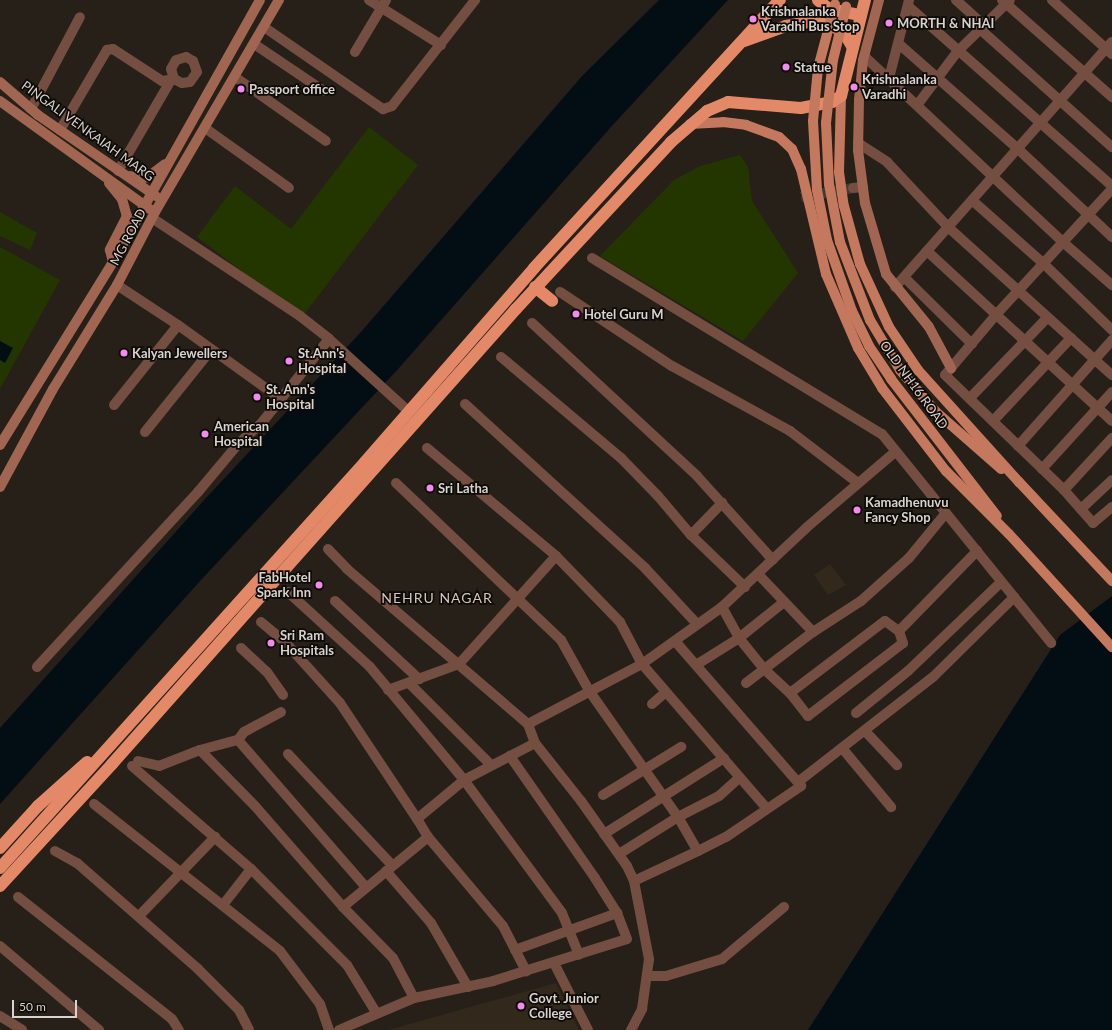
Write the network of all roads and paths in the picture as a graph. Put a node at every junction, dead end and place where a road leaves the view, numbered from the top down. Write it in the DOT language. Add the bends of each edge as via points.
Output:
graph roads {
  1 [pos="260,0"];
  2 [pos="279,0"];
  3 [pos="369,0"];
  4 [pos="475,0"];
  5 [pos="780,0"];
  6 [pos="818,0"];
  7 [pos="866,0"];
  8 [pos="879,0"];
  9 [pos="956,0"];
  10 [pos="1052,0"];
  11 [pos="1006,1"];
  12 [pos="836,2"];
  13 [pos="909,3"];
  14 [pos="383,4"];
  15 [pos="847,4"];
  16 [pos="860,14"];
  17 [pos="80,17"];
  18 [pos="264,26"];
  19 [pos="983,28"];
  20 [pos="743,42"];
  21 [pos="254,44"];
  22 [pos="899,44"];
  23 [pos="441,45"];
  24 [pos="852,46"];
  25 [pos="1110,48"];
  26 [pos="355,52"];
  27 [pos="957,52"];
  28 [pos="864,56"];
  29 [pos="1084,73"];
  30 [pos="235,77"];
  31 [pos="889,78"];
  32 [pos="938,78"];
  33 [pos="0,82"];
  34 [pos="324,91"];
  35 [pos="694,95"];
  36 [pos="841,96"];
  37 [pos="1112,97"];
  38 [pos="1061,100"];
  39 [pos="0,101"];
  40 [pos="918,104"];
  41 [pos="31,109"];
  42 [pos="707,111"];
  43 [pos="690,124"];
  44 [pos="1039,124"];
  45 [pos="205,128"];
  46 [pos="60,130"];
  47 [pos="326,141"];
  48 [pos="858,143"];
  49 [pos="1112,147"];
  50 [pos="1018,149"];
  51 [pos="171,159"];
  52 [pos="120,172"];
  53 [pos="103,173"];
  54 [pos="995,177"];
  55 [pos="1112,186"];
  56 [pos="289,188"];
  57 [pos="1112,189"];
  58 [pos="152,193"];
  59 [pos="162,200"];
  60 [pos="973,201"];
  61 [pos="145,206"];
  62 [pos="154,215"];
  63 [pos="1089,216"];
  64 [pos="948,227"];
  65 [pos="1112,237"];
  66 [pos="1064,244"];
  67 [pos="927,252"];
  68 [pos="592,258"];
  69 [pos="113,262"];
  70 [pos="1044,264"];
  71 [pos="905,278"];
  72 [pos="117,285"];
  73 [pos="1112,285"];
  74 [pos="535,287"];
  75 [pos="895,287"];
  76 [pos="1019,291"];
  77 [pos="556,296"];
  78 [pos="995,316"];
  79 [pos="1048,317"];
  80 [pos="532,323"];
  81 [pos="178,325"];
  82 [pos="1112,330"];
  83 [pos="1071,338"];
  84 [pos="1112,340"];
  85 [pos="332,341"];
  86 [pos="1025,342"];
  87 [pos="972,344"];
  88 [pos="211,350"];
  89 [pos="501,357"];
  90 [pos="1096,360"];
  91 [pos="1048,363"];
  92 [pos="951,368"];
  93 [pos="1112,375"];
  94 [pos="1073,384"];
  95 [pos="1112,392"];
  96 [pos="970,398"];
  97 [pos="281,399"];
  98 [pos="465,404"];
  99 [pos="114,405"];
  100 [pos="1098,407"];
  101 [pos="404,408"];
  102 [pos="993,421"];
  103 [pos="1112,421"];
  104 [pos="145,432"];
  105 [pos="1112,438"];
  106 [pos="0,445"];
  107 [pos="1018,446"];
  108 [pos="427,448"];
  109 [pos="896,451"];
  110 [pos="368,467"];
  111 [pos="1042,469"];
  112 [pos="1112,480"];
  113 [pos="1019,482"];
  114 [pos="396,483"];
  115 [pos="858,483"];
  116 [pos="0,487"];
  117 [pos="1064,490"];
  118 [pos="722,503"];
  119 [pos="1112,507"];
  120 [pos="1081,509"];
  121 [pos="946,513"];
  122 [pos="1009,534"];
  123 [pos="691,535"];
  124 [pos="328,549"];
  125 [pos="977,551"];
  126 [pos="556,556"];
  127 [pos="773,560"];
  128 [pos="758,574"];
  129 [pos="1112,581"];
  130 [pos="1002,582"];
  131 [pos="745,587"];
  132 [pos="288,592"];
  133 [pos="1014,597"];
  134 [pos="519,598"];
  135 [pos="335,601"];
  136 [pos="784,602"];
  137 [pos="722,607"];
  138 [pos="261,622"];
  139 [pos="697,624"];
  140 [pos="899,631"];
  141 [pos="812,632"];
  142 [pos="739,638"];
  143 [pos="675,641"];
  144 [pos="1051,643"];
  145 [pos="1112,647"];
  146 [pos="241,648"];
  147 [pos="459,664"];
  148 [pos="642,664"];
  149 [pos="696,665"];
  150 [pos="37,667"];
  151 [pos="763,668"];
  152 [pos="419,679"];
  153 [pos="746,682"];
  154 [pos="409,683"];
  155 [pos="388,690"];
  156 [pos="590,692"];
  157 [pos="666,692"];
  158 [pos="790,693"];
  159 [pos="283,695"];
  160 [pos="652,704"];
  161 [pos="281,712"];
  162 [pos="856,713"];
  163 [pos="528,724"];
  164 [pos="865,731"];
  165 [pos="238,740"];
  166 [pos="114,741"];
  167 [pos="535,743"];
  168 [pos="681,747"];
  169 [pos="842,748"];
  170 [pos="200,750"];
  171 [pos="288,754"];
  172 [pos="510,756"];
  173 [pos="724,758"];
  174 [pos="491,765"];
  175 [pos="898,765"];
  176 [pos="644,771"];
  177 [pos="740,777"];
  178 [pos="464,780"];
  179 [pos="798,782"];
  180 [pos="603,796"];
  181 [pos="662,796"];
  182 [pos="94,804"];
  183 [pos="891,807"];
  184 [pos="767,809"];
  185 [pos="678,817"];
  186 [pos="417,819"];
  187 [pos="604,834"];
  188 [pos="214,837"];
  189 [pos="428,837"];
  190 [pos="0,848"];
  191 [pos="55,851"];
  192 [pos="698,851"];
  193 [pos="619,854"];
  194 [pos="0,868"];
  195 [pos="389,868"];
  196 [pos="251,869"];
  197 [pos="181,872"];
  198 [pos="634,881"];
  199 [pos="0,886"];
  200 [pos="366,887"];
  201 [pos="18,897"];
  202 [pos="223,905"];
  203 [pos="343,907"];
  204 [pos="784,907"];
  205 [pos="617,913"];
  206 [pos="140,916"];
  207 [pos="569,930"];
  208 [pos="0,946"];
  209 [pos="515,950"];
  210 [pos="579,955"];
  211 [pos="554,963"];
  212 [pos="526,971"];
  213 [pos="647,976"];
  214 [pos="468,987"];
  215 [pos="414,998"];
  216 [pos="378,1014"];
  217 [pos="0,1016"];
  218 [pos="633,1029"];
  219 [pos="22,1030"];
  220 [pos="99,1030"];
  221 [pos="179,1030"];
  222 [pos="249,1030"];
  223 [pos="329,1030"];
  224 [pos="340,1030"];
  225 [pos="588,1030"];
  1 -- 51 [label="main road, MG ROAD"];
  2 -- 18 [label="main road, MG ROAD"];
  3 -- 14 [label="street"];
  4 -- 23 [label="street"];
  5 -- 20 [label="highway"];
  6 -- 16 [label="highway" via="829,9"];
  7 -- 16 [label="highway"];
  8 -- 28 [label="main road"];
  9 -- 19 [label="street"];
  10 -- 25 [label="street"];
  11 -- 19 [label="street"];
  11 -- 29 [label="street"];
  12 -- 122 [label="main road, OLD NH16 ROAD, bridge" via="818,68 813,121 817,190 827,240 852,311 869,346 891,379 979,491"];
  13 -- 22 [label="street"];
  13 -- 27 [label="street"];
  14 -- 23 [label="street"];
  14 -- 26 [label="street"];
  15 -- 113 [label="main road, OLD NH16 ROAD, bridge" via="833,60 826,123 829,184 840,242 854,284 882,343 935,411"];
  16 -- 24 [label="highway"];
  17 -- 41 [label="street"];
  18 -- 21 [label="main road, MG ROAD"];
  18 -- 23 [label="street" via="383,109 392,106"];
  19 -- 27 [label="street"];
  19 -- 38 [label="street"];
  20 -- 24 [label="highway" via="786,26 813,21 835,27 846,36"];
  20 -- 35 [label="highway"];
  21 -- 30 [label="main road, MG ROAD"];
  21 -- 34 [label="street"];
  22 -- 31 [label="street"];
  22 -- 32 [label="street"];
  24 -- 36 [label="highway"];
  25 -- 29 [label="street"];
  27 -- 32 [label="street"];
  27 -- 44 [label="street"];
  28 -- 31 [label="street"];
  28 -- 48 [label="main road"];
  29 -- 37 [label="street"];
  29 -- 38 [label="street"];
  30 -- 45 [label="main road, MG ROAD"];
  30 -- 47 [label="street"];
  31 -- 40 [label="street"];
  32 -- 40 [label="street"];
  32 -- 50 [label="street"];
  33 -- 41 [label="main road, PINGALI VENKAIAH MARG"];
  35 -- 42 [label="highway"];
  35 -- 101 [label="highway"];
  36 -- 42 [label="highway" via="832,102 801,108 728,102"];
  36 -- 113 [label="main road" via="839,157 844,206 860,264 879,310 918,370"];
  38 -- 44 [label="street"];
  38 -- 49 [label="street"];
  39 -- 53 [label="main road, PINGALI VENKAIAH MARG"];
  40 -- 54 [label="street"];
  41 -- 46 [label="main road, PINGALI VENKAIAH MARG"];
  42 -- 43 [label="highway"];
  43 -- 74 [label="highway" via="651,161"];
  43 -- 122 [label="main road" via="723,122 746,125 779,137 792,149 801,169 826,274 858,348 882,388 946,471"];
  44 -- 50 [label="street"];
  44 -- 55 [label="street"];
  45 -- 56 [label="street"];
  45 -- 59 [label="main road, MG ROAD"];
  46 -- 52 [label="main road, PINGALI VENKAIAH MARG"];
  46 -- 52 [label="street" via="107,50 113,49 162,81 172,80"];
  48 -- 64 [label="street" via="887,162"];
  48 -- 75 [label="main road" via="858,188 865,203 886,274"];
  50 -- 54 [label="street"];
  50 -- 63 [label="street"];
  51 -- 52 [label="main road" via="148,177 140,179"];
  51 -- 58 [label="main road, MG ROAD"];
  52 -- 58 [label="main road, PINGALI VENKAIAH MARG"];
  53 -- 61 [label="main road, PINGALI VENKAIAH MARG"];
  53 -- 69 [label="main road" via="122,199 126,216 110,250"];
  54 -- 60 [label="street"];
  54 -- 66 [label="street"];
  57 -- 63 [label="street"];
  58 -- 59 [label="main road, PINGALI VENKAIAH MARG"];
  58 -- 61 [label="main road, MG ROAD"];
  59 -- 62 [label="main road, MG ROAD"];
  60 -- 64 [label="street"];
  60 -- 70 [label="street"];
  61 -- 62 [label="main road, PINGALI VENKAIAH MARG"];
  61 -- 69 [label="main road, MG ROAD"];
  62 -- 72 [label="main road, MG ROAD"];
  62 -- 85 [label="street" via="255,284"];
  63 -- 65 [label="street"];
  63 -- 66 [label="street"];
  64 -- 67 [label="street"];
  64 -- 76 [label="street"];
  66 -- 70 [label="street"];
  66 -- 73 [label="street"];
  67 -- 71 [label="street"];
  67 -- 78 [label="street"];
  68 -- 109 [label="street" via="882,434"];
  69 -- 106 [label="main road, MG ROAD"];
  70 -- 76 [label="street"];
  70 -- 82 [label="street"];
  71 -- 75 [label="street"];
  71 -- 87 [label="street"];
  72 -- 81 [label="street"];
  72 -- 116 [label="main road, MG ROAD" via="53,389"];
  74 -- 77 [label="highway"];
  74 -- 110 [label="highway"];
  75 -- 92 [label="main road" via="929,327"];
  76 -- 78 [label="street"];
  76 -- 79 [label="street"];
  77 -- 115 [label="street" via="672,366 790,431"];
  78 -- 86 [label="street"];
  78 -- 87 [label="street"];
  79 -- 83 [label="street"];
  79 -- 86 [label="street"];
  80 -- 118 [label="street" via="697,476"];
  81 -- 88 [label="street"];
  81 -- 99 [label="street"];
  83 -- 90 [label="street"];
  83 -- 91 [label="street"];
  84 -- 90 [label="street"];
  85 -- 97 [label="street"];
  85 -- 101 [label="street"];
  86 -- 91 [label="street"];
  86 -- 96 [label="street"];
  87 -- 92 [label="street"];
  88 -- 97 [label="street"];
  88 -- 104 [label="street"];
  89 -- 123 [label="street" via="621,458"];
  90 -- 93 [label="street"];
  90 -- 94 [label="street"];
  91 -- 94 [label="street"];
  91 -- 102 [label="street"];
  92 -- 96 [label="street" via="945,376"];
  94 -- 100 [label="street"];
  94 -- 107 [label="street"];
  95 -- 100 [label="street"];
  96 -- 102 [label="street"];
  97 -- 150 [label="street"];
  98 -- 139 [label="street" via="645,568"];
  100 -- 103 [label="street"];
  100 -- 111 [label="street"];
  101 -- 110 [label="highway"];
  102 -- 107 [label="street"];
  105 -- 117 [label="street"];
  107 -- 111 [label="street"];
  108 -- 126 [label="street"];
  109 -- 115 [label="street"];
  109 -- 121 [label="street"];
  110 -- 166 [label="highway"];
  110 -- 199 [label="highway" via="112,764"];
  111 -- 117 [label="street"];
  112 -- 120 [label="street"];
  113 -- 129 [label="main road"];
  114 -- 134 [label="street"];
  115 -- 127 [label="street"];
  117 -- 120 [label="street"];
  118 -- 123 [label="street"];
  118 -- 127 [label="street"];
  119 -- 120 [label="street" via="1093,523"];
  121 -- 125 [label="street"];
  121 -- 141 [label="street" via="909,558 862,601"];
  122 -- 145 [label="main road"];
  123 -- 131 [label="street"];
  124 -- 147 [label="street" via="347,569"];
  125 -- 130 [label="street"];
  125 -- 140 [label="street"];
  126 -- 134 [label="street"];
  126 -- 148 [label="street" via="620,622"];
  127 -- 128 [label="street"];
  128 -- 131 [label="street"];
  128 -- 136 [label="street"];
  130 -- 133 [label="street"];
  130 -- 162 [label="street" via="908,671"];
  131 -- 137 [label="street"];
  132 -- 155 [label="street" via="370,667"];
  133 -- 144 [label="street"];
  133 -- 164 [label="street" via="934,677"];
  134 -- 147 [label="street"];
  134 -- 156 [label="street" via="560,640"];
  135 -- 152 [label="street"];
  136 -- 141 [label="street"];
  136 -- 142 [label="street"];
  137 -- 139 [label="street"];
  137 -- 142 [label="street"];
  138 -- 186 [label="street" via="285,642 340,703"];
  139 -- 143 [label="street"];
  140 -- 158 [label="street" via="885,621"];
  140 -- 158 [label="street" via="903,643 808,716"];
  141 -- 151 [label="street"];
  142 -- 149 [label="street"];
  142 -- 151 [label="street"];
  143 -- 148 [label="street"];
  143 -- 149 [label="street"];
  146 -- 159 [label="street" via="267,672"];
  147 -- 152 [label="street"];
  147 -- 163 [label="street"];
  148 -- 156 [label="street"];
  148 -- 157 [label="street"];
  149 -- 179 [label="street"];
  151 -- 153 [label="street"];
  151 -- 158 [label="street"];
  152 -- 154 [label="street"];
  154 -- 155 [label="street"];
  154 -- 174 [label="street"];
  155 -- 178 [label="street"];
  156 -- 163 [label="street"];
  156 -- 176 [label="street"];
  157 -- 160 [label="street"];
  157 -- 173 [label="street"];
  161 -- 165 [label="street" via="244,732"];
  163 -- 167 [label="street"];
  164 -- 169 [label="street"];
  164 -- 175 [label="street"];
  165 -- 170 [label="street"];
  165 -- 200 [label="street"];
  166 -- 190 [label="highway" via="62,782"];
  166 -- 194 [label="highway"];
  167 -- 172 [label="street"];
  167 -- 187 [label="street"];
  168 -- 176 [label="street"];
  169 -- 179 [label="street"];
  169 -- 183 [label="street"];
  170 -- 188 [label="street" via="159,766 135,763"];
  170 -- 203 [label="street" via="255,806"];
  171 -- 195 [label="street"];
  172 -- 174 [label="street"];
  172 -- 205 [label="street"];
  173 -- 177 [label="street"];
  173 -- 181 [label="street"];
  174 -- 178 [label="street"];
  176 -- 180 [label="street"];
  176 -- 181 [label="street"];
  177 -- 184 [label="street"];
  177 -- 185 [label="street" via="719,796"];
  178 -- 186 [label="street"];
  178 -- 207 [label="street" via="562,913"];
  179 -- 184 [label="street" via="801,786"];
  181 -- 185 [label="street"];
  181 -- 187 [label="street"];
  182 -- 197 [label="street"];
  184 -- 192 [label="street" via="726,837"];
  185 -- 192 [label="street"];
  185 -- 193 [label="street"];
  186 -- 189 [label="street"];
  187 -- 193 [label="street"];
  188 -- 196 [label="street"];
  188 -- 197 [label="street"];
  189 -- 195 [label="street"];
  189 -- 209 [label="street" via="503,926"];
  191 -- 206 [label="street" via="77,863"];
  192 -- 198 [label="street"];
  193 -- 198 [label="street"];
  195 -- 200 [label="street"];
  195 -- 214 [label="street" via="431,923"];
  196 -- 202 [label="street"];
  196 -- 216 [label="street" via="347,965"];
  197 -- 202 [label="street"];
  197 -- 206 [label="street"];
  198 -- 213 [label="street" via="649,959"];
  200 -- 203 [label="street"];
  201 -- 221 [label="street" via="172,1019"];
  202 -- 223 [label="street" via="280,951 320,1004"];
  203 -- 215 [label="street" via="393,958"];
  204 -- 213 [label="street" via="722,960 666,976"];
  205 -- 207 [label="street"];
  205 -- 210 [label="street" via="627,939"];
  206 -- 222 [label="street" via="239,1010"];
  207 -- 209 [label="street"];
  207 -- 210 [label="street"];
  208 -- 220 [label="street"];
  209 -- 212 [label="street"];
  210 -- 211 [label="street"];
  211 -- 212 [label="street"];
  211 -- 225 [label="street"];
  212 -- 214 [label="street"];
  213 -- 218 [label="street" via="642,1009"];
  214 -- 215 [label="street"];
  215 -- 216 [label="street"];
  216 -- 224 [label="street"];
  217 -- 219 [label="street"];
}
